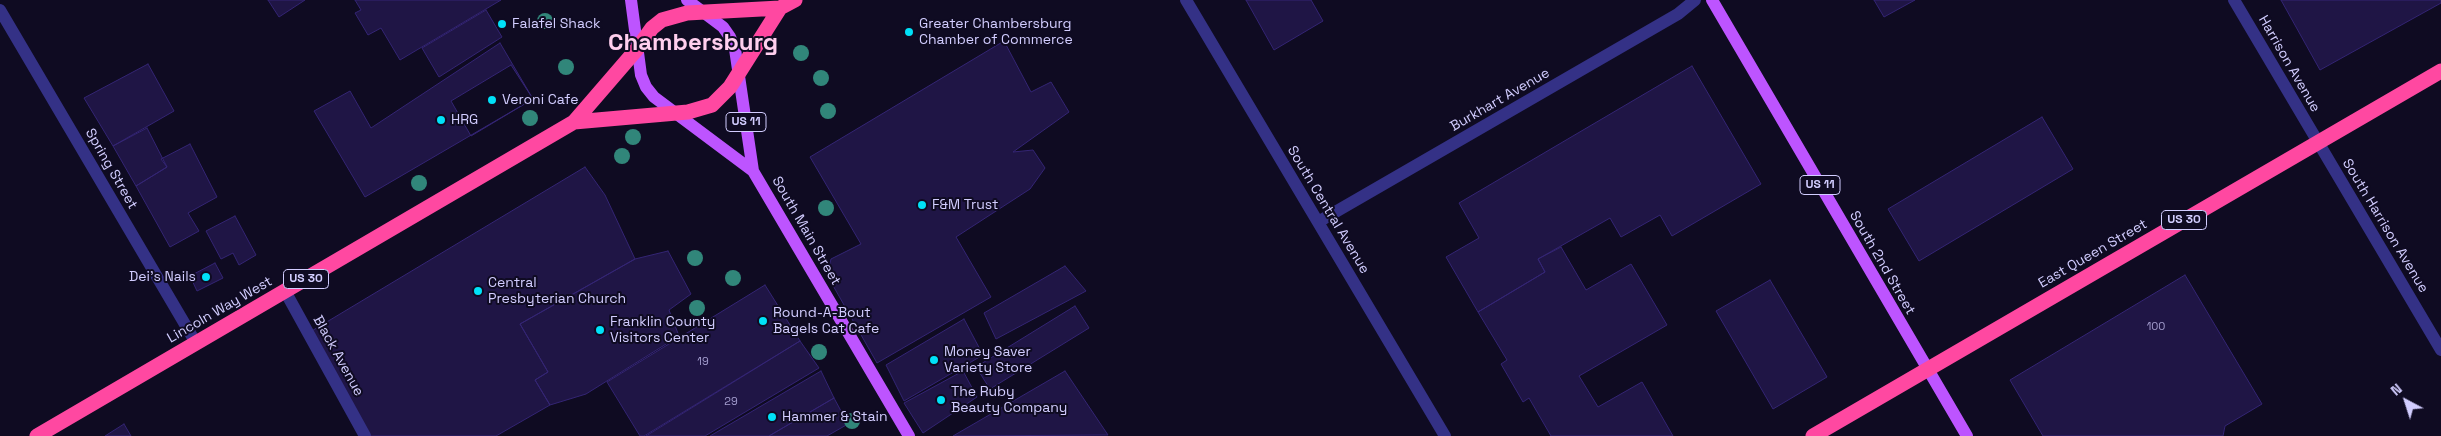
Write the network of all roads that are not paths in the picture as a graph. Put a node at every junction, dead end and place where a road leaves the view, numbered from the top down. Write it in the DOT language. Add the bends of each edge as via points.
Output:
graph roads {
  1 [pos="631,0"];
  2 [pos="687,0"];
  3 [pos="794,0"];
  4 [pos="1186,0"];
  5 [pos="1695,0"];
  6 [pos="1712,0"];
  7 [pos="2234,0"];
  8 [pos="780,8"];
  9 [pos="0,10"];
  10 [pos="703,12"];
  11 [pos="637,49"];
  12 [pos="2441,71"];
  13 [pos="739,73"];
  14 [pos="675,112"];
  15 [pos="574,122"];
  16 [pos="2318,143"];
  17 [pos="753,171"];
  18 [pos="1318,222"];
  19 [pos="285,291"];
  20 [pos="196,343"];
  21 [pos="2441,350"];
  22 [pos="1927,369"];
  23 [pos="37,436"];
  24 [pos="365,436"];
  25 [pos="909,436"];
  26 [pos="1445,436"];
  27 [pos="1813,436"];
  28 [pos="1967,436"];
  1 -- 11 [label="main road, US 11"];
  2 -- 10 [label="main road, US 11"];
  3 -- 8 [label="highway, US 30"];
  4 -- 18 [label="street, South Central Avenue"];
  5 -- 18 [label="street, Burkhart Avenue" via="1678,14"];
  6 -- 22 [label="main road, South 2nd Street / US 11"];
  7 -- 16 [label="street, Harrison Avenue"];
  8 -- 10 [label="highway, US 30"];
  8 -- 13 [label="highway, US 30"];
  9 -- 20 [label="street, Spring Street"];
  10 -- 11 [label="highway, US 30" via="674,15 662,20"];
  10 -- 13 [label="main road, US 11" via="723,27 730,37"];
  11 -- 14 [label="main road, US 11" via="646,87"];
  11 -- 15 [label="highway, Lincoln Way West / US 30"];
  12 -- 16 [label="highway, East Queen Street / US 30"];
  13 -- 14 [label="highway, US 30" via="712,105"];
  13 -- 17 [label="main road, South Main Street / US 11"];
  14 -- 15 [label="highway, Lincoln Way West / US 30"];
  14 -- 17 [label="main road, South Main Street / US 11"];
  15 -- 19 [label="highway, Lincoln Way West / US 30"];
  16 -- 21 [label="street, South Harrison Avenue"];
  16 -- 22 [label="highway, East Queen Street / US 30"];
  17 -- 25 [label="main road, South Main Street / US 11"];
  18 -- 26 [label="street, South Central Avenue"];
  19 -- 20 [label="highway, Lincoln Way West / US 30"];
  19 -- 24 [label="street, Black Avenue"];
  20 -- 23 [label="highway, Lincoln Way West / US 30"];
  22 -- 27 [label="highway, East Queen Street / US 30"];
  22 -- 28 [label="main road, South 2nd Street / US 11"];
}
